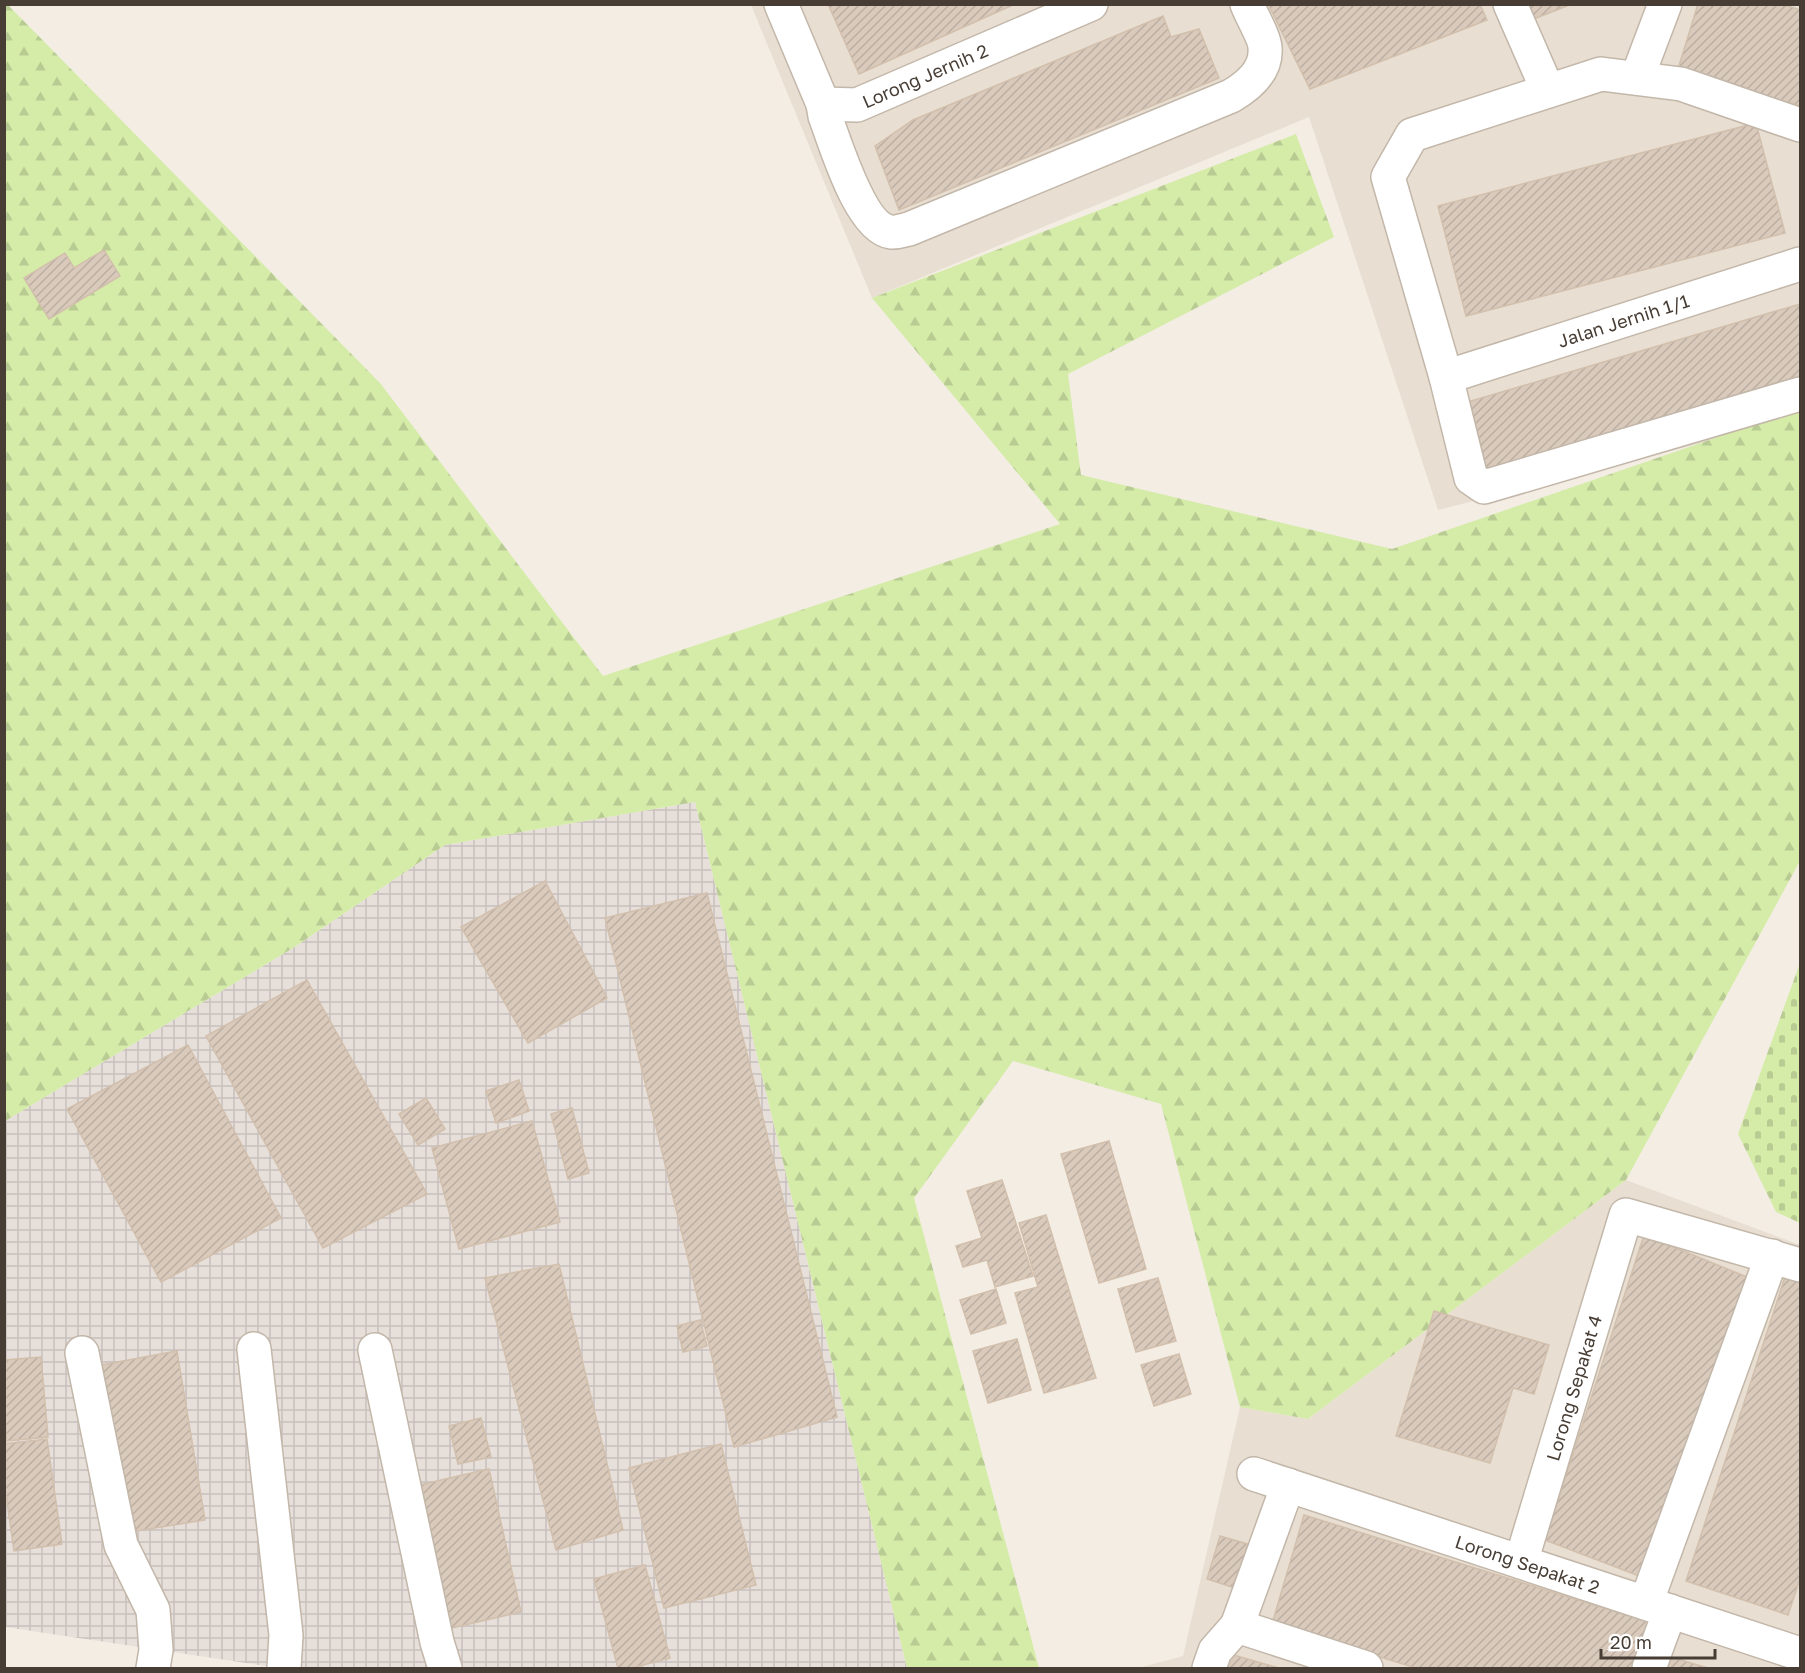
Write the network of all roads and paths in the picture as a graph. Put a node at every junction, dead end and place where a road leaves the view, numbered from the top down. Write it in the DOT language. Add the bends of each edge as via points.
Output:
graph roads {
  1 [pos="781,4"];
  2 [pos="1091,4"];
  3 [pos="1247,4"];
  4 [pos="1510,4"];
  5 [pos="1665,4"];
  6 [pos="1637,78"];
  7 [pos="1548,91"];
  8 [pos="823,104"];
  9 [pos="1800,125"];
  10 [pos="1800,264"];
  11 [pos="1446,377"];
  12 [pos="1800,394"];
  13 [pos="1786,1261"];
  14 [pos="254,1349"];
  15 [pos="375,1350"];
  16 [pos="82,1353"];
  17 [pos="1254,1474"];
  18 [pos="1288,1485"];
  19 [pos="1521,1562"];
  20 [pos="1658,1607"];
  21 [pos="1237,1626"];
  22 [pos="1800,1654"];
  23 [pos="153,1668"];
  24 [pos="284,1668"];
  25 [pos="445,1668"];
  26 [pos="1209,1668"];
  27 [pos="1366,1668"];
  28 [pos="1649,1668"];
  1 -- 8 [label="street"];
  2 -- 8 [label="street, Lorong Jernih 2" via="857,105"];
  3 -- 8 [label="street" via="1266,48 1250,84 1232,96 909,229 890,232 862,210"];
  4 -- 7 [label="street"];
  5 -- 6 [label="street"];
  6 -- 7 [label="street" via="1601,74"];
  6 -- 9 [label="street" via="1681,84"];
  7 -- 11 [label="street" via="1412,135 1388,177"];
  10 -- 11 [label="street, Jalan Jernih 1/1"];
  11 -- 12 [label="street" via="1471,478 1484,487"];
  13 -- 19 [label="street, Lorong Sepakat 4" via="1626,1215"];
  13 -- 20 [label="street"];
  14 -- 24 [label="street" via="286,1635"];
  15 -- 25 [label="street" via="436,1642"];
  16 -- 23 [label="street" via="121,1545 153,1610"];
  17 -- 18 [label="street, Lorong Sepakat 2"];
  18 -- 19 [label="street, Lorong Sepakat 2"];
  18 -- 21 [label="street"];
  19 -- 20 [label="street, Lorong Sepakat 2"];
  20 -- 22 [label="street, Lorong Sepakat 2"];
  20 -- 28 [label="street"];
  21 -- 26 [label="street" via="1215,1651"];
  21 -- 27 [label="street"];
}
